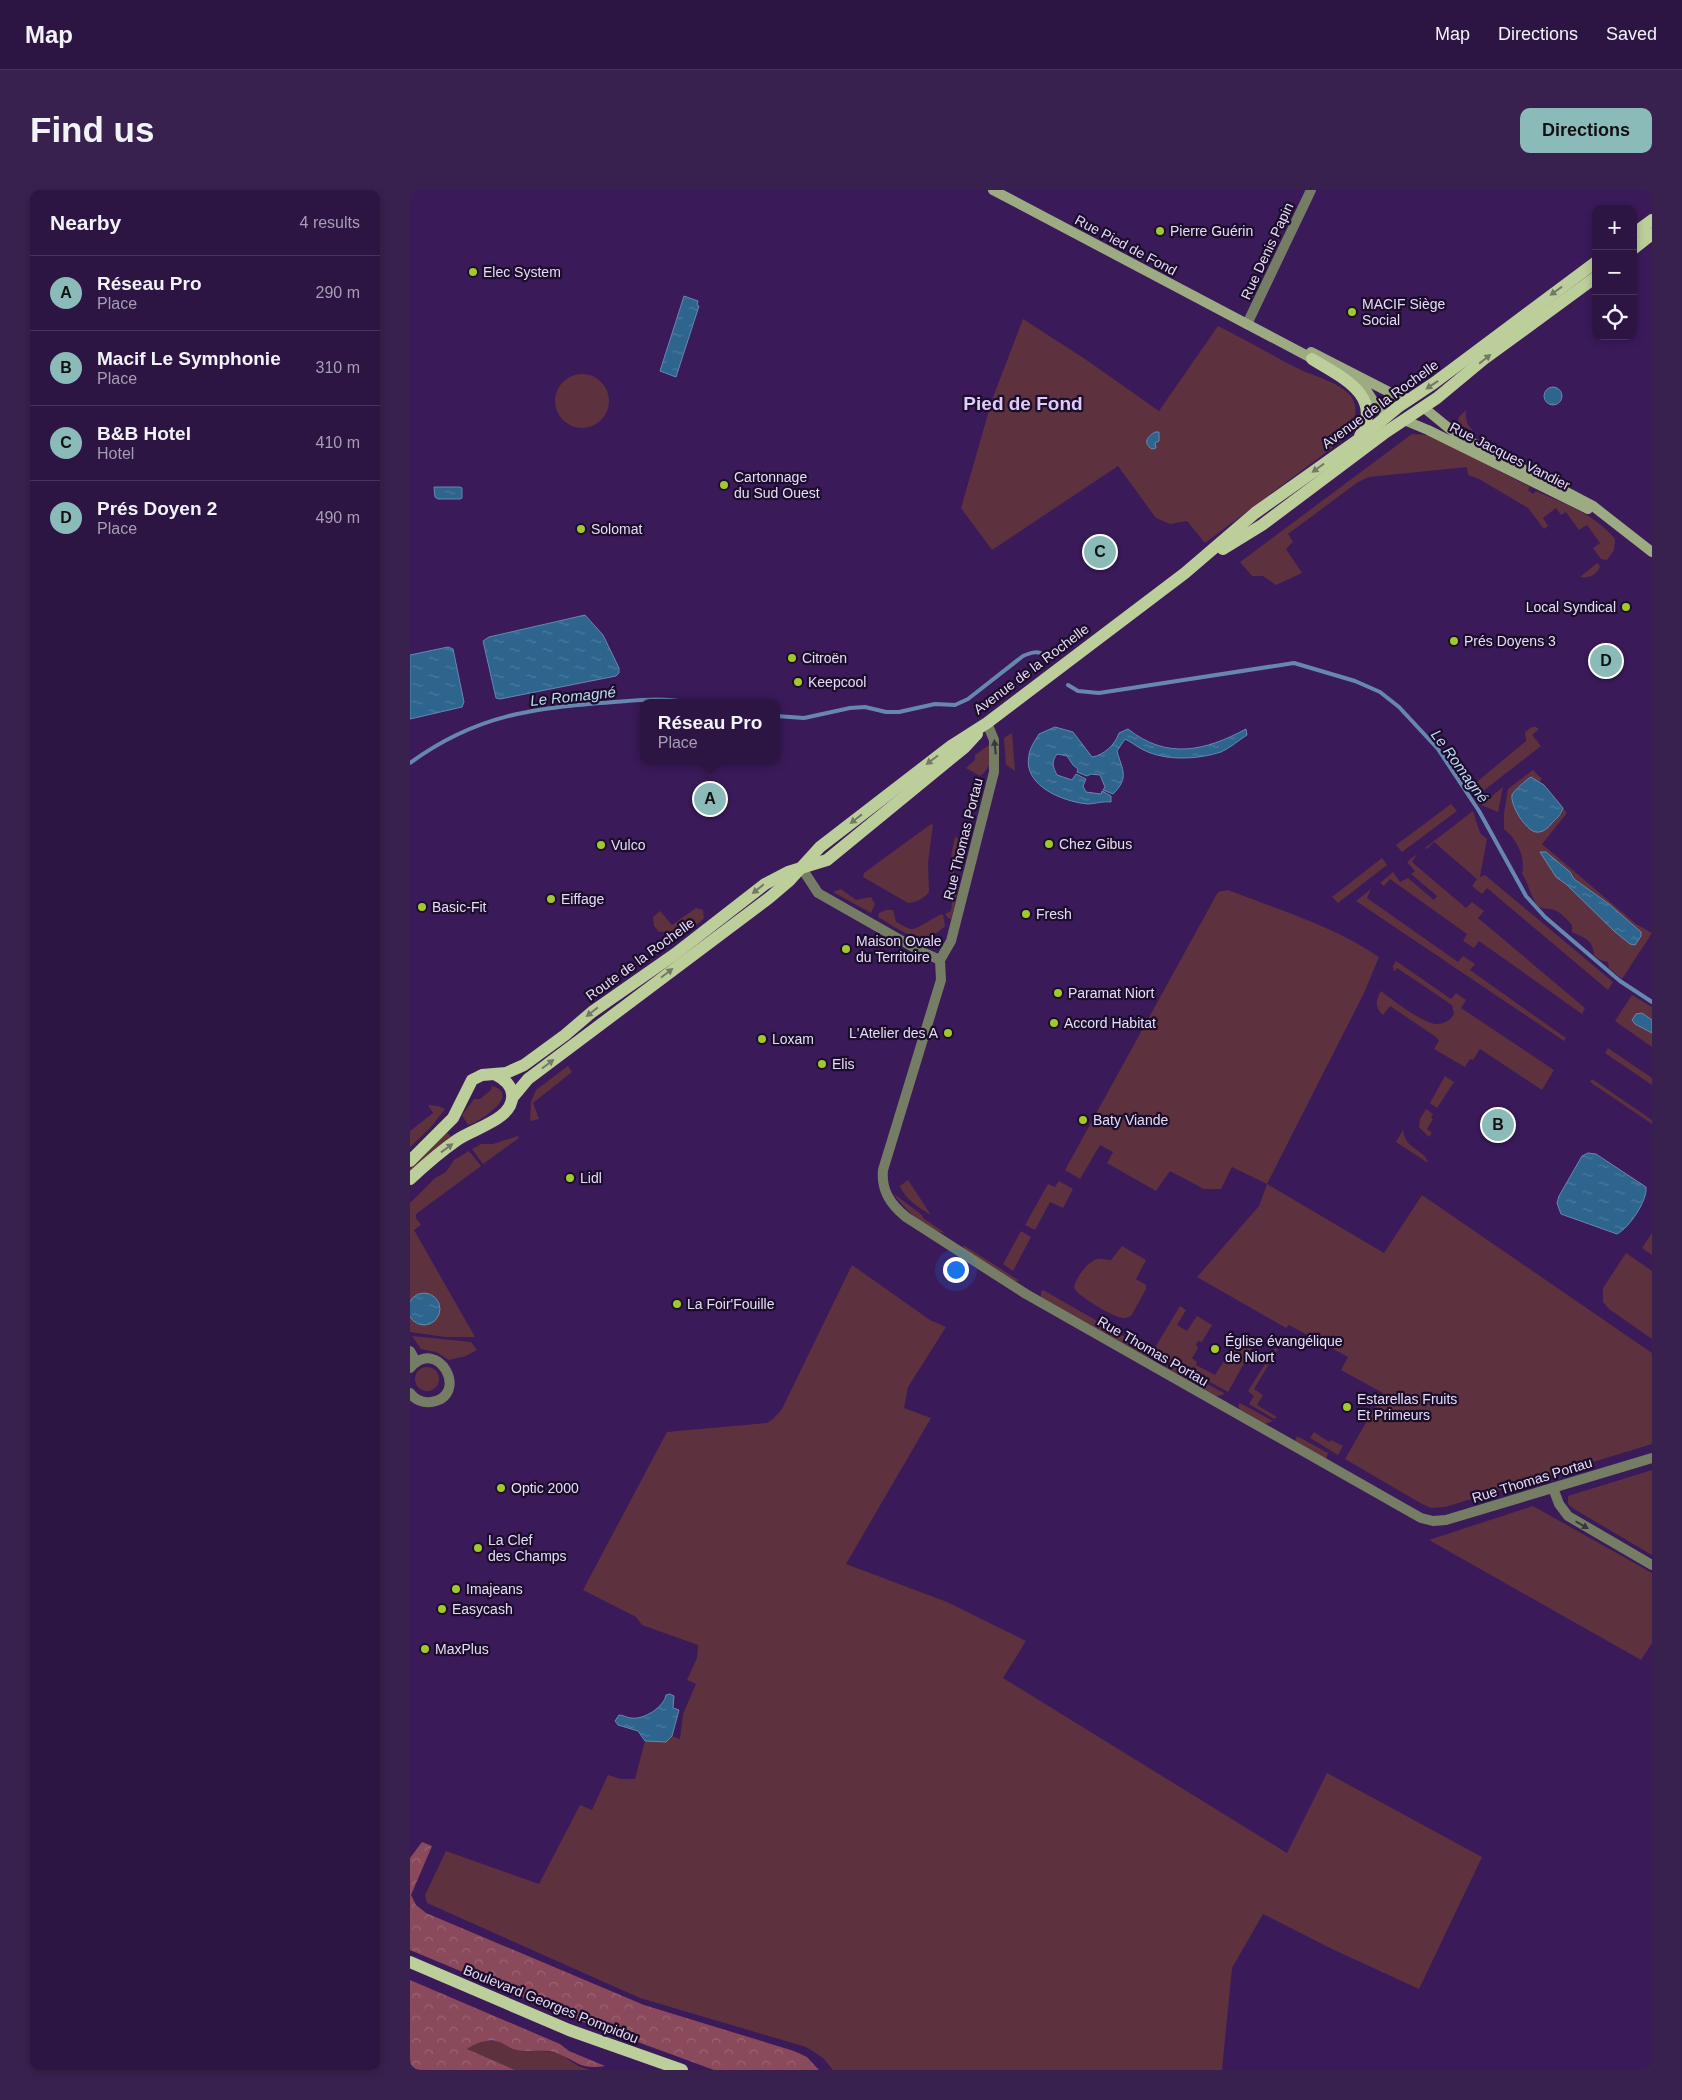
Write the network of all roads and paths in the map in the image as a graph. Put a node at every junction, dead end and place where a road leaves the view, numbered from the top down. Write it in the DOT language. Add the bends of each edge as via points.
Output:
graph roads {
  1 [pos="993,190"];
  2 [pos="1311,190"];
  3 [pos="1652,220"];
  4 [pos="1637,231"];
  5 [pos="1652,234"];
  6 [pos="1637,246"];
  7 [pos="1592,265"];
  8 [pos="1592,280"];
  9 [pos="1247,324"];
  10 [pos="1271,337"];
  11 [pos="1312,359"];
  12 [pos="1409,399"];
  13 [pos="1423,407"];
  14 [pos="1388,415"];
  15 [pos="1404,420"];
  16 [pos="1358,440"];
  17 [pos="1605,515"];
  18 [pos="1652,552"];
  19 [pos="1185,573"];
  20 [pos="987,723"];
  21 [pos="894,789"];
  22 [pos="802,867"];
  23 [pos="940,960"];
  24 [pos="496,1075"];
  25 [pos="513,1097"];
  26 [pos="410,1161"];
  27 [pos="410,1180"];
  28 [pos="410,1351"];
  29 [pos="413,1365"];
  30 [pos="410,1393"];
  31 [pos="1652,1458"];
  32 [pos="1553,1488"];
  33 [pos="1652,1565"];
  34 [pos="410,1962"];
  35 [pos="410,1971"];
  36 [pos="657,2070"];
  37 [pos="682,2070"];
  1 -- 9 [label="main road, Rue Pied de Fond"];
  2 -- 9 [label="street, Rue Denis Papin"];
  3 -- 4 [label="main road"];
  5 -- 6 [label="main road"];
  7 -- 12 [label="main road, Avenue de la Rochelle, one-way"];
  13 -- 8 [label="main road, Avenue de la Rochelle, one-way"];
  9 -- 10 [label="main road"];
  10 -- 11 [label="main road"];
  10 -- 12 [label="main road" via="1314,353"];
  11 -- 14 [label="main road" via="1357,380 1377,407"];
  11 -- 16 [label="main road" via="1362,395 1367,412 1364,430"];
  12 -- 13 [label="main road"];
  12 -- 14 [label="main road, Avenue de la Rochelle"];
  13 -- 15 [label="main road, Avenue de la Rochelle"];
  13 -- 17 [label="main road, Rue Jacques Vandier" via="1456,434 1576,496"];
  14 -- 15 [label="main road"];
  14 -- 16 [label="main road, Avenue de la Rochelle"];
  15 -- 17 [label="main road, Rue Jacques Vandier"];
  15 -- 19 [label="main road, Avenue de la Rochelle" via="1262,525"];
  16 -- 19 [label="main road, Avenue de la Rochelle, one-way" via="1255,513"];
  17 -- 18 [label="main road, Rue Jacques Vandier"];
  19 -- 20 [label="main road, Avenue de la Rochelle"];
  20 -- 21 [label="main road, Avenue de la Rochelle, one-way"];
  20 -- 22 [label="main road, Route de la Rochelle" via="965,747 827,860"];
  23 -- 20 [label="street, Rue Thomas Portau, one-way" via="951,941 994,772 994,740"];
  21 -- 22 [label="main road, Route de la Rochelle, one-way" via="820,847"];
  22 -- 23 [label="street" via="813,887 822,895"];
  22 -- 24 [label="main road, Route de la Rochelle, one-way" via="765,884 524,1065"];
  25 -- 22 [label="main road, Route de la Rochelle, one-way" via="528,1079 769,898"];
  23 -- 32 [label="street, Rue Thomas Portau" via="941,980 883,1170 885,1192 899,1212 1026,1294 1421,1518 1446,1520"];
  24 -- 25 [label="main road" via="507,1082"];
  24 -- 26 [label="main road, Route de la Rochelle" via="482,1075 472,1080 453,1118"];
  27 -- 25 [label="main road, Route de la Rochelle, one-way" via="459,1139 504,1115"];
  28 -- 29 [label="street"];
  29 -- 30 [label="street" via="428,1359 441,1363 450,1384 442,1397 432,1402 421,1401"];
  31 -- 32 [label="street, Rue Thomas Portau"];
  32 -- 33 [label="street, one-way" via="1568,1516"];
  34 -- 37 [label="main road, Boulevard Georges Pompidou" via="560,2027"];
  35 -- 36 [label="main road, Boulevard Georges Pompidou" via="513,2016"];
}
